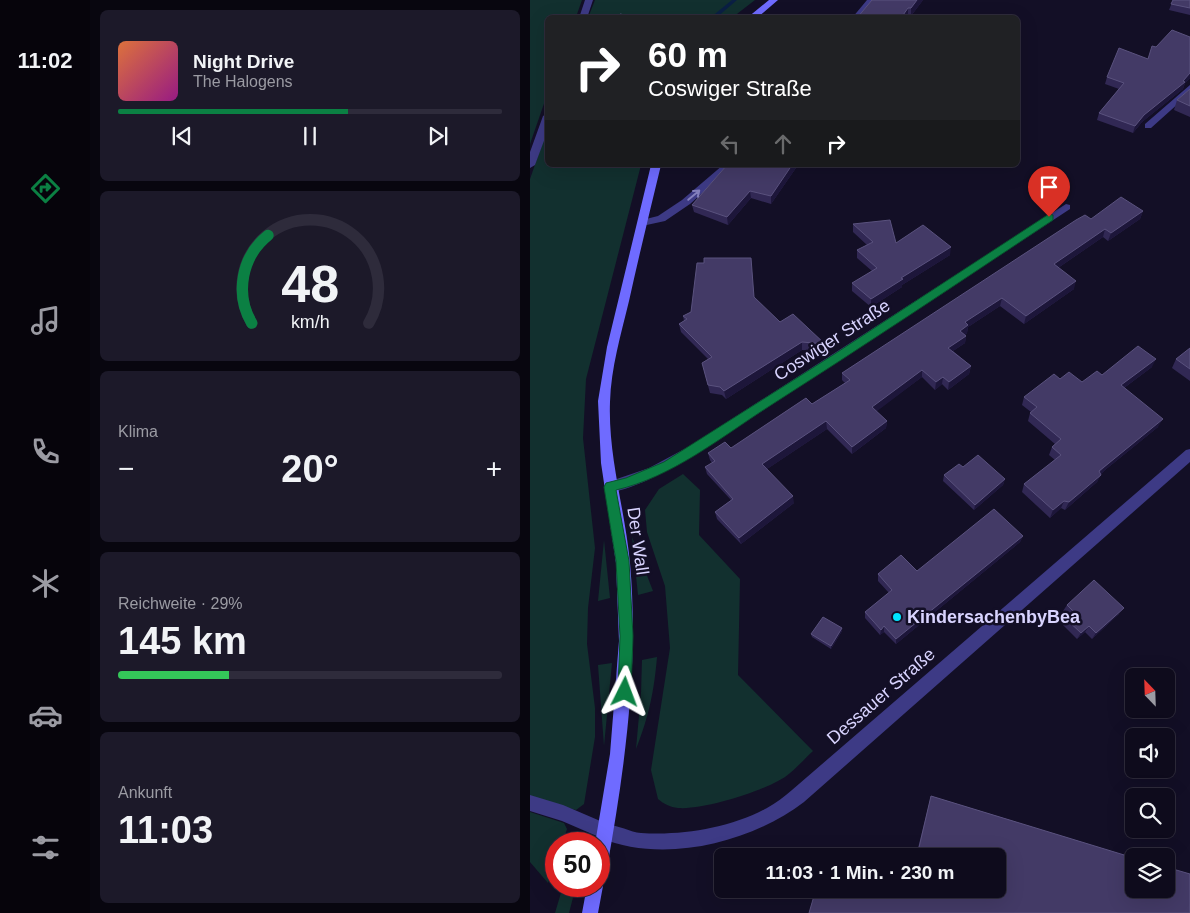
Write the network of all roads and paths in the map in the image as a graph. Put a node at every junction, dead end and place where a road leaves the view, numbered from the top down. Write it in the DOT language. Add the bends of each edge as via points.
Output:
graph roads {
  1 [pos="589,0"];
  2 [pos="774,0"];
  3 [pos="872,0"];
  4 [pos="584,15"];
  5 [pos="755,15"];
  6 [pos="859,15"];
  7 [pos="1190,88"];
  8 [pos="545,124"];
  9 [pos="1148,126"];
  10 [pos="530,165"];
  11 [pos="656,167"];
  12 [pos="727,167"];
  13 [pos="1066,206"];
  14 [pos="642,222"];
  15 [pos="1190,454"];
  16 [pos="610,487"];
  17 [pos="530,803"];
  18 [pos="606,832"];
  19 [pos="610,833"];
  20 [pos="593,897"];
  21 [pos="590,913"];
  1 -- 4 [label="street"];
  2 -- 5 [label="main road"];
  3 -- 6 [label="street"];
  7 -- 9 [label="street"];
  8 -- 10 [label="street"];
  11 -- 14 [label="main road, Der Wall"];
  14 -- 12 [label="street, one-way" via="661,219"];
  13 -- 16 [label="street, Coswiger Straße" via="668,466"];
  14 -- 16 [label="main road, Der Wall" via="606,378 605,436"];
  15 -- 19 [label="street, Dessauer Straße" via="798,796 772,814 733,829 696,838 655,842"];
  16 -- 18 [label="main road, Der Wall" via="622,561 626,664 618,762"];
  17 -- 18 [label="street, Dessauer Straße" via="564,813"];
  20 -- 21 [label="main road"];
}
